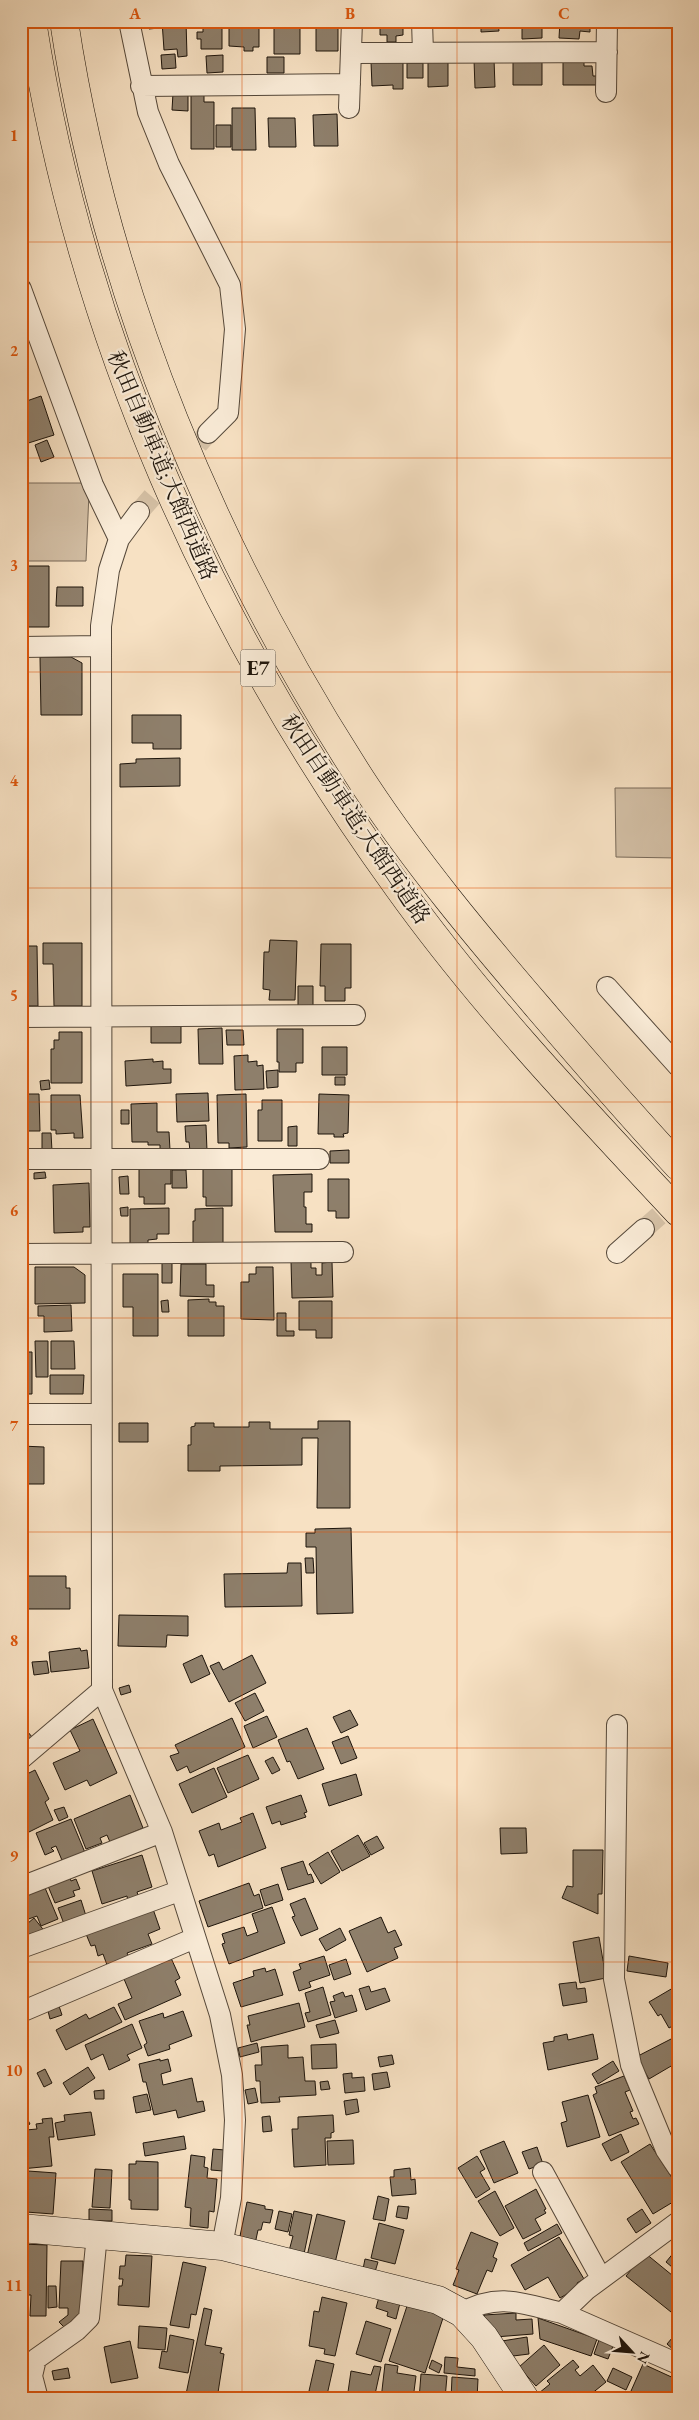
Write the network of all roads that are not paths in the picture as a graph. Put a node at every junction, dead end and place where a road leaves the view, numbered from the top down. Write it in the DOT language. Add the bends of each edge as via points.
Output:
graph roads {
  1 [pos="32,21"];
  2 [pos="64,21"];
  3 [pos="129,21"];
  4 [pos="352,21"];
  5 [pos="422,21"];
  6 [pos="607,21"];
  7 [pos="607,52"];
  8 [pos="351,53"];
  9 [pos="422,53"];
  10 [pos="350,84"];
  11 [pos="141,86"];
  12 [pos="606,92"];
  13 [pos="349,108"];
  14 [pos="21,289"];
  15 [pos="208,433"];
  16 [pos="139,512"];
  17 [pos="119,539"];
  18 [pos="101,646"];
  19 [pos="21,647"];
  20 [pos="607,987"];
  21 [pos="355,1015"];
  22 [pos="101,1016"];
  23 [pos="21,1017"];
  24 [pos="678,1066"];
  25 [pos="21,1159"];
  26 [pos="101,1159"];
  27 [pos="319,1159"];
  28 [pos="678,1166"];
  29 [pos="678,1212"];
  30 [pos="644,1229"];
  31 [pos="343,1252"];
  32 [pos="617,1253"];
  33 [pos="21,1254"];
  34 [pos="101,1254"];
  35 [pos="21,1414"];
  36 [pos="101,1414"];
  37 [pos="102,1690"];
  38 [pos="617,1725"];
  39 [pos="21,1759"];
  40 [pos="162,1832"];
  41 [pos="21,1887"];
  42 [pos="179,1891"];
  43 [pos="195,1938"];
  44 [pos="21,1948"];
  45 [pos="21,2012"];
  46 [pos="670,2136"];
  47 [pos="678,2168"];
  48 [pos="542,2172"];
  49 [pos="678,2222"];
  50 [pos="21,2228"];
  51 [pos="96,2234"];
  52 [pos="222,2246"];
  53 [pos="601,2278"];
  54 [pos="462,2313"];
  55 [pos="562,2313"];
  56 [pos="678,2364"];
  57 [pos="38,2399"];
  58 [pos="526,2399"];
  1 -- 29 [label="highway, 秋田自動車道;大館西道路 / E7" via="56,150 80,245 112,342 184,527 231,619 282,712 400,890 473,983"];
  2 -- 28 [label="highway, 秋田自動車道;大館西道路 / E7" via="110,232 142,333 216,516 258,602 310,696 367,788 432,878 498,961"];
  3 -- 11 [label="street"];
  4 -- 8 [label="street"];
  5 -- 9 [label="street"];
  6 -- 7 [label="street"];
  7 -- 9 [label="street"];
  7 -- 12 [label="street"];
  8 -- 9 [label="street"];
  8 -- 10 [label="street"];
  10 -- 11 [label="street"];
  10 -- 13 [label="street"];
  11 -- 15 [label="street" via="168,164 230,284 235,329 228,413"];
  14 -- 17 [label="street" via="93,485"];
  16 -- 17 [label="street"];
  17 -- 18 [label="street" via="109,570"];
  18 -- 19 [label="street"];
  18 -- 22 [label="street"];
  20 -- 24 [label="street"];
  21 -- 22 [label="street"];
  22 -- 23 [label="street"];
  22 -- 26 [label="street"];
  25 -- 26 [label="street"];
  26 -- 27 [label="street"];
  26 -- 34 [label="street"];
  30 -- 32 [label="street"];
  31 -- 34 [label="street"];
  33 -- 34 [label="street"];
  34 -- 36 [label="street"];
  35 -- 36 [label="street"];
  36 -- 37 [label="street"];
  37 -- 39 [label="street"];
  37 -- 40 [label="street"];
  38 -- 46 [label="street" via="614,1979 631,2065"];
  40 -- 41 [label="street"];
  40 -- 42 [label="street"];
  42 -- 43 [label="street"];
  42 -- 44 [label="street"];
  43 -- 45 [label="street"];
  43 -- 52 [label="street" via="220,2015 232,2075 235,2120 231,2198"];
  46 -- 47 [label="street"];
  48 -- 53 [label="street"];
  49 -- 53 [label="street"];
  50 -- 51 [label="street"];
  51 -- 52 [label="street"];
  51 -- 57 [label="street" via="89,2318 36,2359 32,2376"];
  52 -- 54 [label="street" via="438,2300"];
  53 -- 55 [label="street"];
  54 -- 55 [label="street" via="473,2306 502,2300"];
  54 -- 58 [label="street" via="484,2337"];
  55 -- 56 [label="street"];
}
